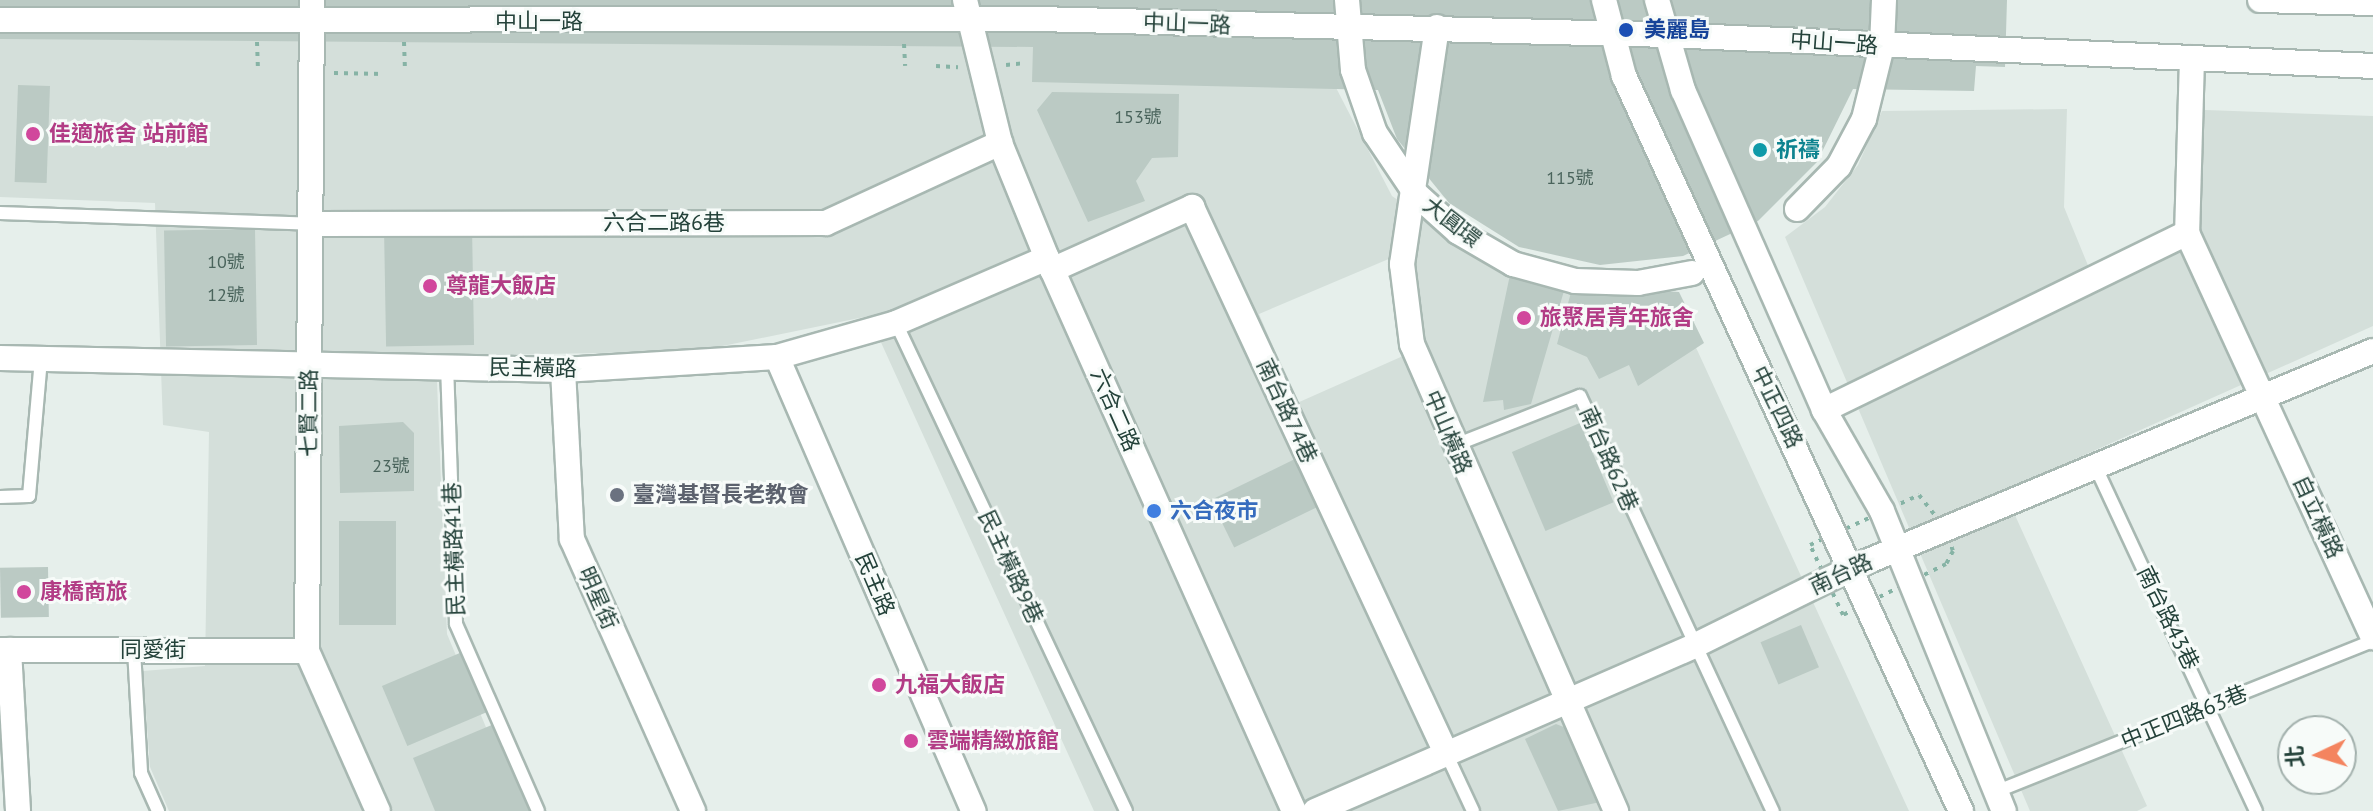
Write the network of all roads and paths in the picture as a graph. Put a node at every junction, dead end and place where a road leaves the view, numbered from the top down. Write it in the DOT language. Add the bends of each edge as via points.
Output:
graph roads {
  1 [pos="1347,0"];
  2 [pos="1604,0"];
  3 [pos="1657,0"];
  4 [pos="1884,0"];
  5 [pos="2260,0"];
  6 [pos="2373,3"];
  7 [pos="966,9"];
  8 [pos="312,10"];
  9 [pos="0,20"];
  10 [pos="1347,27"];
  11 [pos="1437,27"];
  12 [pos="1613,35"];
  13 [pos="1667,35"];
  14 [pos="1882,46"];
  15 [pos="2192,58"];
  16 [pos="2373,66"];
  17 [pos="1000,143"];
  18 [pos="1416,194"];
  19 [pos="1797,209"];
  20 [pos="0,213"];
  21 [pos="311,224"];
  22 [pos="2187,233"];
  23 [pos="1050,264"];
  24 [pos="1692,273"];
  25 [pos="896,323"];
  26 [pos="2373,351"];
  27 [pos="777,357"];
  28 [pos="0,358"];
  29 [pos="41,359"];
  30 [pos="309,360"];
  31 [pos="447,365"];
  32 [pos="563,370"];
  33 [pos="2263,397"];
  34 [pos="1824,410"];
  35 [pos="1453,446"];
  36 [pos="2097,470"];
  37 [pos="0,497"];
  38 [pos="1898,548"];
  39 [pos="1854,567"];
  40 [pos="2373,639"];
  41 [pos="1694,646"];
  42 [pos="4,650"];
  43 [pos="134,650"];
  44 [pos="307,651"];
  45 [pos="1565,701"];
  46 [pos="2211,707"];
  47 [pos="1446,753"];
  48 [pos="2000,802"];
  49 [pos="1955,809"];
  50 [pos="18,811"];
  51 [pos="158,811"];
  52 [pos="378,811"];
  53 [pos="538,811"];
  54 [pos="693,811"];
  55 [pos="973,811"];
  56 [pos="1126,811"];
  57 [pos="1294,811"];
  58 [pos="1315,811"];
  59 [pos="1473,811"];
  60 [pos="1616,811"];
  61 [pos="1773,811"];
  62 [pos="2256,811"];
  1 -- 10 [label="street, 大圓環"];
  2 -- 12 [label="street, 中正四路"];
  3 -- 13 [label="street, 中正四路"];
  4 -- 14 [label="street"];
  5 -- 6 [label="street"];
  7 -- 8 [label="street, 中山一路"];
  7 -- 10 [label="street, 中山一路"];
  7 -- 17 [label="street, 六合二路"];
  8 -- 9 [label="street, 中山一路"];
  8 -- 21 [label="street, 七賢二路"];
  10 -- 11 [label="street, 中山一路"];
  10 -- 18 [label="street, 大圓環" via="1375,133"];
  11 -- 12 [label="street, 中山一路"];
  11 -- 18 [label="street, 中山橫路"];
  12 -- 13 [label="street, 中山一路"];
  12 -- 39 [label="street, 中正四路" via="1709,268"];
  13 -- 14 [label="street, 中山一路"];
  13 -- 34 [label="street, 中正四路" via="1683,90"];
  14 -- 15 [label="street, 中山一路"];
  14 -- 19 [label="street" via="1864,119 1839,166"];
  15 -- 16 [label="street, 中山一路"];
  15 -- 22 [label="street"];
  17 -- 21 [label="street, 六合二路6巷" via="826,223"];
  17 -- 23 [label="street, 六合二路"];
  18 -- 24 [label="street, 大圓環" via="1458,232 1513,264 1575,281 1638,283"];
  18 -- 35 [label="street, 中山橫路" via="1402,264 1412,344"];
  20 -- 21 [label="lane"];
  21 -- 30 [label="street, 七賢二路"];
  22 -- 33 [label="street, 自立橫路"];
  22 -- 34 [label="street"];
  23 -- 25 [label="street, 民主橫路"];
  23 -- 47 [label="street, 南台路74巷" via="1192,207"];
  23 -- 57 [label="street, 六合二路"];
  25 -- 27 [label="street, 民主橫路"];
  25 -- 56 [label="lane, 民主橫路9巷"];
  26 -- 33 [label="street, 南台路"];
  27 -- 32 [label="street, 民主橫路"];
  27 -- 55 [label="street, 民主路"];
  28 -- 29 [label="street, 民主橫路"];
  29 -- 30 [label="street, 民主橫路"];
  29 -- 37 [label="lane" via="29,496"];
  30 -- 31 [label="street, 民主橫路"];
  30 -- 44 [label="street, 七賢二路"];
  31 -- 32 [label="street, 民主橫路"];
  31 -- 53 [label="lane, 民主橫路41巷" via="456,624"];
  32 -- 54 [label="street, 明星街" via="572,539"];
  33 -- 36 [label="street, 南台路"];
  33 -- 40 [label="street, 自立橫路"];
  34 -- 38 [label="street, 中正四路"];
  35 -- 41 [label="lane, 南台路62巷" via="1580,396"];
  35 -- 45 [label="street, 中山橫路"];
  36 -- 38 [label="street, 南台路"];
  36 -- 46 [label="lane, 南台路43巷"];
  38 -- 39 [label="street, 南台路"];
  38 -- 48 [label="street, 中正四路"];
  39 -- 41 [label="street, 南台路"];
  39 -- 49 [label="street, 中正四路"];
  40 -- 46 [label="lane, 中正四路63巷"];
  41 -- 45 [label="street, 南台路"];
  41 -- 61 [label="lane"];
  42 -- 43 [label="street, 同愛街"];
  42 -- 50 [label="street"];
  43 -- 44 [label="street, 同愛街"];
  43 -- 51 [label="lane" via="141,773"];
  44 -- 52 [label="street, 七賢二路"];
  45 -- 47 [label="street, 南台路"];
  45 -- 60 [label="street, 中山橫路"];
  46 -- 48 [label="lane, 中正四路63巷"];
  46 -- 62 [label="lane, 南台路43巷"];
  47 -- 58 [label="street, 南台路"];
  47 -- 59 [label="lane"];
}
